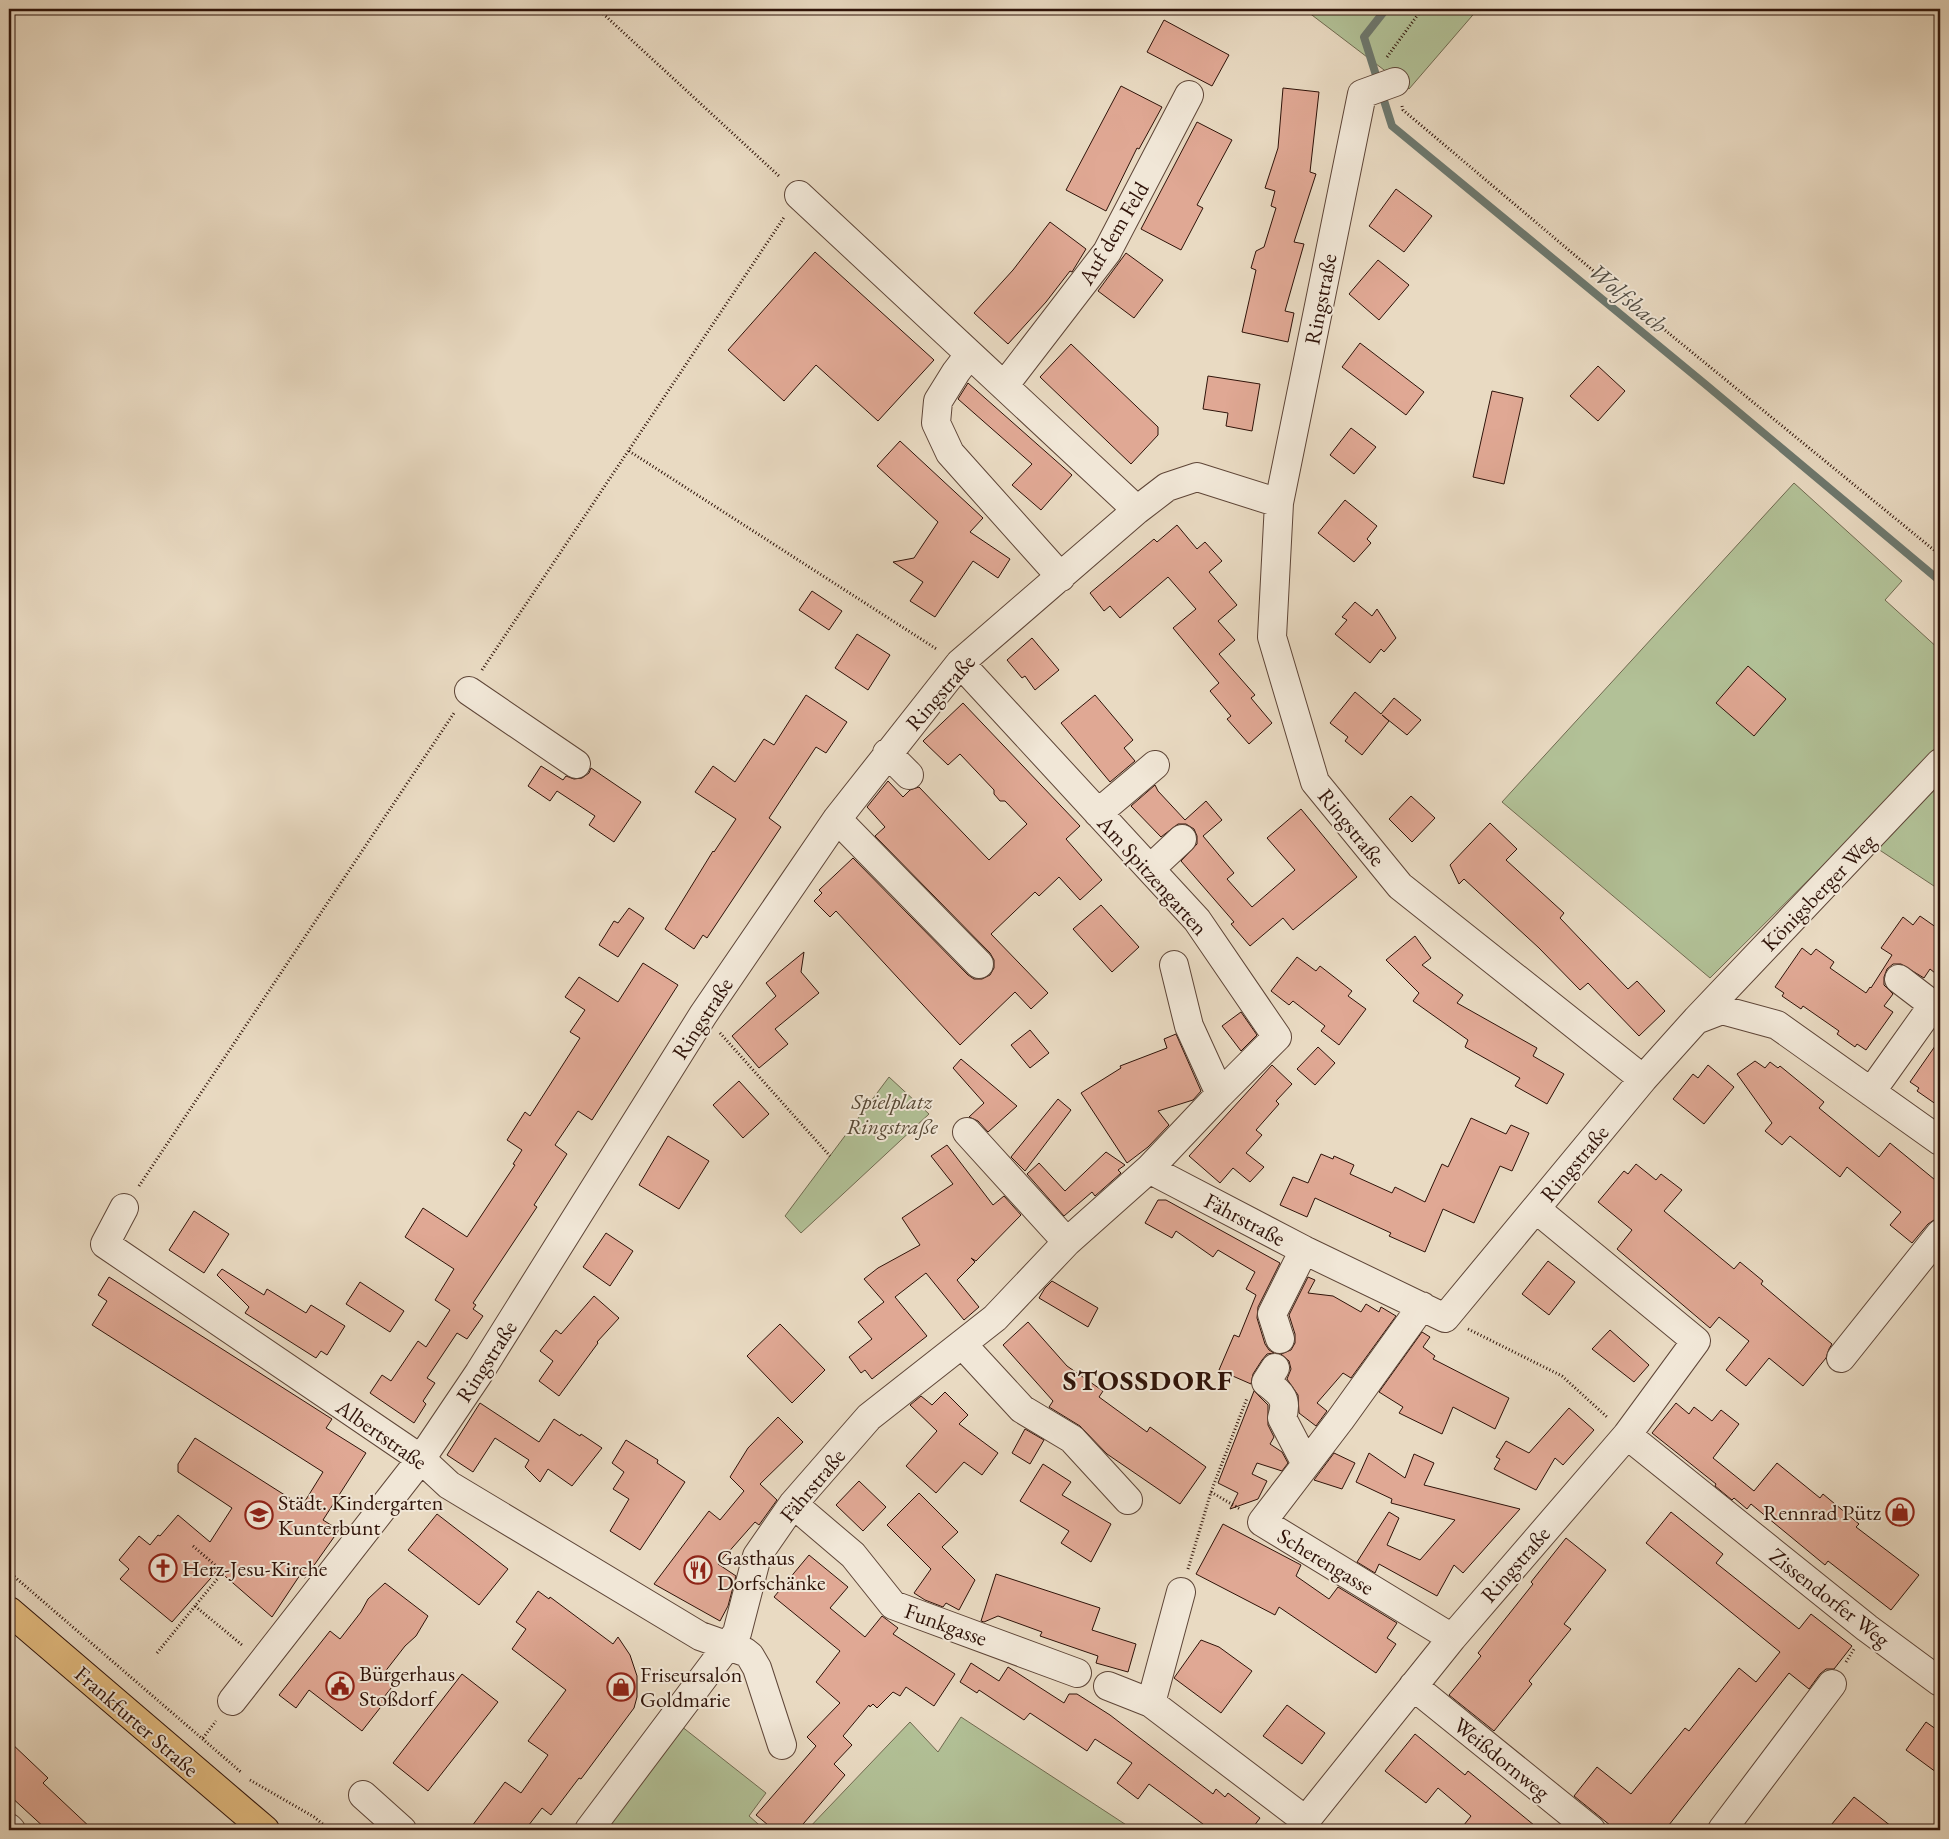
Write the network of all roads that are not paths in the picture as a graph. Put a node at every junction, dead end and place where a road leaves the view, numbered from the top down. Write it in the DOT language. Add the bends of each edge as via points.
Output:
graph roads {
  1 [pos="1395,82"];
  2 [pos="1190,94"];
  3 [pos="799,195"];
  4 [pos="969,355"];
  5 [pos="1004,386"];
  6 [pos="1279,504"];
  7 [pos="1137,510"];
  8 [pos="1062,577"];
  9 [pos="960,664"];
  10 [pos="469,691"];
  11 [pos="887,753"];
  12 [pos="1940,763"];
  13 [pos="576,764"];
  14 [pos="1154,765"];
  15 [pos="909,775"];
  16 [pos="1098,813"];
  17 [pos="837,819"];
  18 [pos="1182,840"];
  19 [pos="1150,869"];
  20 [pos="980,964"];
  21 [pos="1174,965"];
  22 [pos="1898,979"];
  23 [pos="1937,1008"];
  24 [pos="1696,1020"];
  25 [pos="1643,1079"];
  26 [pos="1871,1092"];
  27 [pos="1220,1094"];
  28 [pos="967,1132"];
  29 [pos="1940,1141"];
  30 [pos="1149,1169"];
  31 [pos="124,1208"];
  32 [pos="1536,1209"];
  33 [pos="1940,1234"];
  34 [pos="1067,1242"];
  35 [pos="1304,1250"];
  36 [pos="1433,1312"];
  37 [pos="1280,1339"];
  38 [pos="962,1344"];
  39 [pos="1840,1358"];
  40 [pos="1274,1368"];
  41 [pos="1627,1435"];
  42 [pos="421,1459"];
  43 [pos="1306,1464"];
  44 [pos="1128,1500"];
  45 [pos="793,1504"];
  46 [pos="1180,1592"];
  47 [pos="9,1611"];
  48 [pos="1452,1638"];
  49 [pos="728,1646"];
  50 [pos="1077,1673"];
  51 [pos="1940,1682"];
  52 [pos="1832,1684"];
  53 [pos="1108,1686"];
  54 [pos="1413,1686"];
  55 [pos="232,1701"];
  56 [pos="1151,1703"];
  57 [pos="782,1745"];
  58 [pos="363,1795"];
  59 [pos="1302,1825"];
  60 [pos="265,1830"];
  61 [pos="402,1830"];
  62 [pos="589,1830"];
  63 [pos="1591,1830"];
  64 [pos="1722,1830"];
  1 -- 6 [label="street, Ringstraße" via="1362,94"];
  2 -- 5 [label="street, Auf dem Feld" via="1107,252"];
  3 -- 4 [label="street"];
  4 -- 5 [label="street"];
  4 -- 8 [label="street" via="938,401 936,423 950,453"];
  5 -- 7 [label="street"];
  6 -- 7 [label="street, Ringstraße" via="1197,476 1167,487"];
  6 -- 25 [label="street, Ringstraße" via="1272,637 1315,782 1400,886"];
  7 -- 8 [label="street, Ringstraße"];
  8 -- 9 [label="street, Ringstraße"];
  9 -- 11 [label="street, Ringstraße"];
  9 -- 16 [label="street, Am Spitzengarten"];
  10 -- 13 [label="street"];
  11 -- 15 [label="street"];
  11 -- 17 [label="street, Ringstraße"];
  12 -- 24 [label="street, Königsberger Weg"];
  14 -- 16 [label="street"];
  16 -- 19 [label="street, Am Spitzengarten"];
  17 -- 20 [label="street"];
  17 -- 42 [label="street, Ringstraße" via="703,1015 479,1374"];
  18 -- 19 [label="street"];
  19 -- 27 [label="street, Am Spitzengarten" via="1197,920 1277,1038"];
  21 -- 27 [label="street, Am Spitzengarten" via="1189,1026"];
  22 -- 23 [label="street"];
  23 -- 26 [label="street"];
  24 -- 25 [label="street, Königsberger Weg"];
  24 -- 26 [label="street, Königsberger Weg" via="1722,1010 1777,1025"];
  25 -- 32 [label="street, Ringstraße"];
  26 -- 29 [label="street, Königsberger Weg"];
  27 -- 30 [label="street, Am Spitzengarten"];
  28 -- 34 [label="street"];
  30 -- 34 [label="street, Fährstraße"];
  30 -- 35 [label="street, Fährstraße"];
  31 -- 42 [label="street, Albertstraße" via="105,1244"];
  32 -- 36 [label="street"];
  32 -- 41 [label="street, Ringstraße" via="1696,1341"];
  33 -- 39 [label="street"];
  34 -- 38 [label="street, Fährstraße" via="995,1318"];
  35 -- 36 [label="street, Fährstraße"];
  35 -- 37 [label="street" via="1272,1314"];
  36 -- 43 [label="street, Scherengasse"];
  38 -- 44 [label="street" via="1022,1409 1072,1439"];
  38 -- 45 [label="street, Fährstraße" via="869,1417"];
  40 -- 43 [label="street" via="1266,1382 1282,1394 1285,1408 1282,1418"];
  41 -- 48 [label="street, Ringstraße"];
  41 -- 51 [label="street, Zissendorfer Weg" via="1867,1628"];
  42 -- 49 [label="street, Albertstraße" via="457,1490 700,1636"];
  42 -- 55 [label="street, Ringstraße"];
  43 -- 48 [label="street, Scherengasse" via="1262,1522"];
  45 -- 49 [label="street, Fährstraße" via="757,1556 736,1633"];
  45 -- 50 [label="street, Funkgasse" via="853,1555 893,1605"];
  46 -- 56 [label="street"];
  47 -- 60 [label="main road, Frankfurter Straße"];
  48 -- 54 [label="street, Ringstraße"];
  49 -- 57 [label="street, Albertstraße" via="750,1656 757,1668"];
  49 -- 62 [label="street, Fährstraße" via="708,1668"];
  52 -- 64 [label="street"];
  53 -- 56 [label="street"];
  54 -- 59 [label="street, Ringstraße"];
  54 -- 63 [label="street, Weißdornweg"];
  56 -- 59 [label="street"];
  58 -- 61 [label="street"];
}
